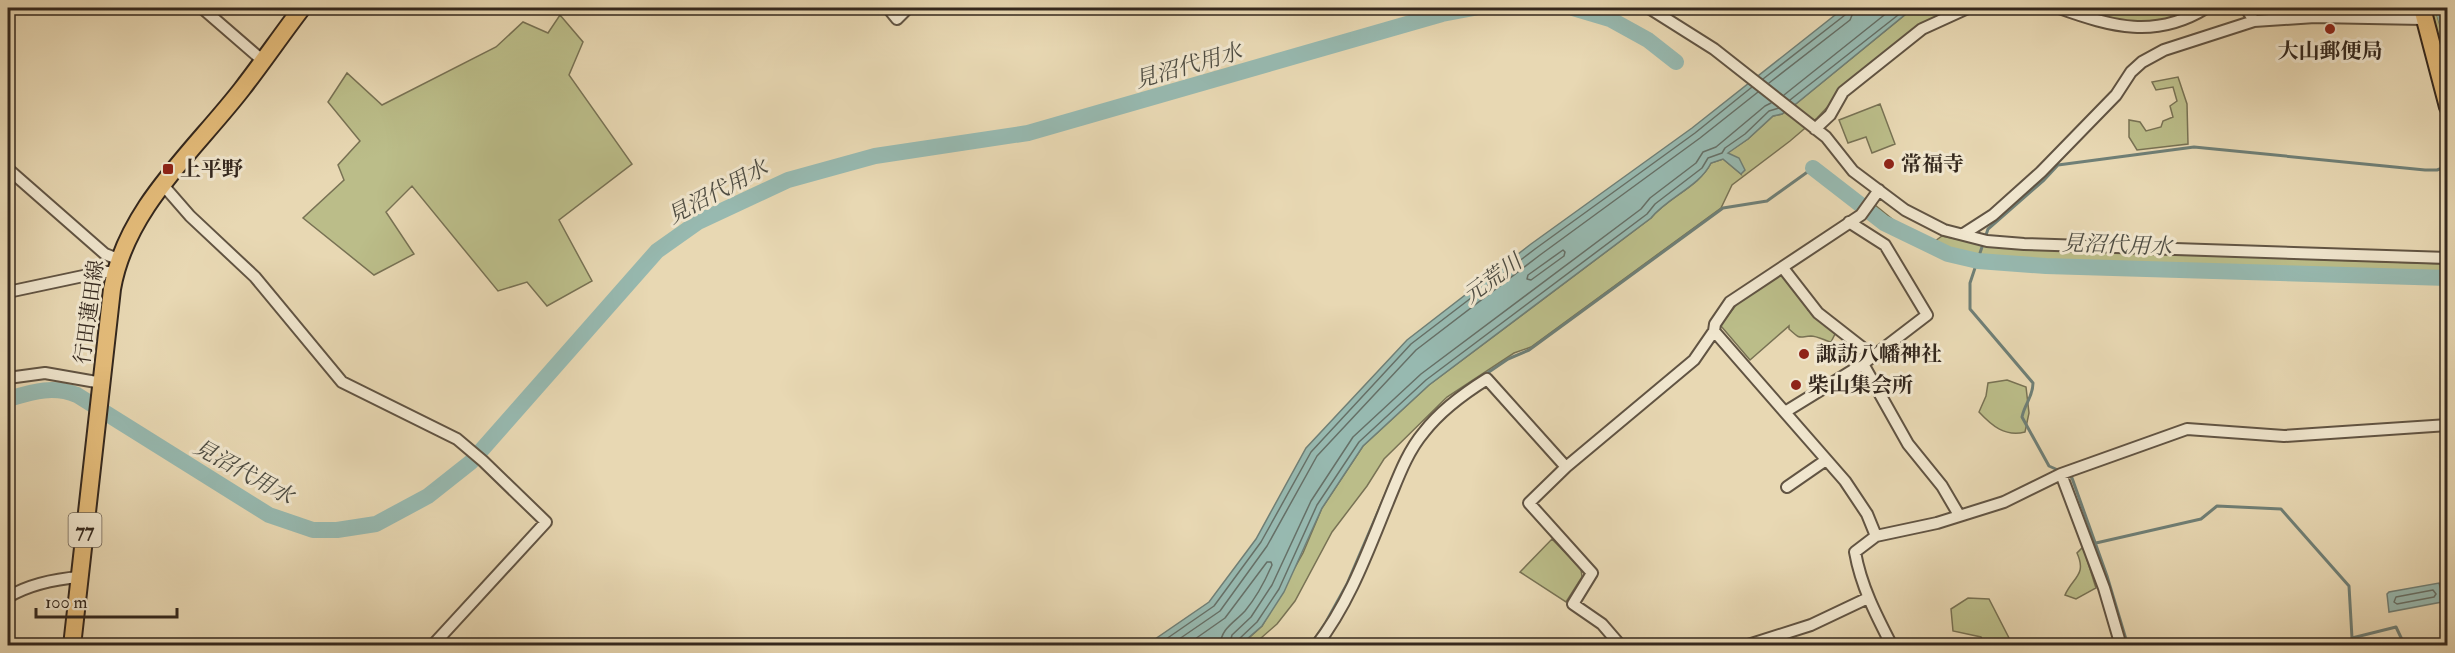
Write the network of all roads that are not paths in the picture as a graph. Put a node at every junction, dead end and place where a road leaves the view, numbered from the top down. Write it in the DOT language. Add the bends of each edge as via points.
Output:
graph roads {
  1 [pos="202,8"];
  2 [pos="302,8"];
  3 [pos="888,8"];
  4 [pos="908,8"];
  5 [pos="1650,8"];
  6 [pos="1968,8"];
  7 [pos="2059,8"];
  8 [pos="2206,8"];
  9 [pos="2246,8"];
  10 [pos="2423,13"];
  11 [pos="2254,21"];
  12 [pos="262,60"];
  13 [pos="2448,107"];
  14 [pos="1813,127"];
  15 [pos="8,169"];
  16 [pos="163,184"];
  17 [pos="1879,190"];
  18 [pos="1849,222"];
  19 [pos="1965,233"];
  20 [pos="2448,258"];
  21 [pos="117,265"];
  22 [pos="1783,268"];
  23 [pos="8,292"];
  24 [pos="1714,331"];
  25 [pos="1873,356"];
  26 [pos="1863,364"];
  27 [pos="8,378"];
  28 [pos="102,386"];
  29 [pos="1785,412"];
  30 [pos="2448,425"];
  31 [pos="1826,460"];
  32 [pos="1566,467"];
  33 [pos="2061,474"];
  34 [pos="1786,487"];
  35 [pos="1959,516"];
  36 [pos="1876,536"];
  37 [pos="80,577"];
  38 [pos="8,597"];
  39 [pos="1868,598"];
  40 [pos="72,645"];
  41 [pos="432,645"];
  42 [pos="1316,645"];
  43 [pos="1621,645"];
  44 [pos="1745,645"];
  45 [pos="1892,645"];
  46 [pos="2121,645"];
  1 -- 12 [label="street"];
  2 -- 12 [label="main road, 行田蓮田線 / 77"];
  3 -- 4 [label="street" via="897,19"];
  5 -- 14 [label="street" via="1698,38"];
  6 -- 14 [label="street" via="1922,29 1843,92 1830,115"];
  7 -- 8 [label="street" via="2097,22 2154,26 2178,23"];
  9 -- 11 [label="street"];
  10 -- 11 [label="street"];
  10 -- 13 [label="main road"];
  11 -- 19 [label="street" via="2164,50 2142,62 2116,95 2041,172 1993,215"];
  12 -- 16 [label="main road, 行田蓮田線 / 77"];
  14 -- 17 [label="street" via="1834,145 1853,171"];
  15 -- 21 [label="street"];
  16 -- 21 [label="main road, 行田蓮田線 / 77" via="131,231"];
  16 -- 41 [label="street" via="190,216 255,277 342,382 457,439 546,522"];
  17 -- 18 [label="street" via="1861,215"];
  17 -- 19 [label="street" via="1926,222"];
  18 -- 22 [label="street"];
  18 -- 25 [label="street" via="1885,245 1927,315"];
  19 -- 20 [label="street" via="1987,241 2024,244"];
  21 -- 23 [label="street" via="102,272"];
  21 -- 28 [label="main road, 行田蓮田線 / 77"];
  22 -- 24 [label="street" via="1730,302"];
  22 -- 25 [label="street" via="1818,313"];
  24 -- 29 [label="street"];
  24 -- 32 [label="street" via="1694,360"];
  25 -- 26 [label="street"];
  26 -- 29 [label="street"];
  26 -- 35 [label="street" via="1908,444 1942,486"];
  27 -- 28 [label="street" via="45,373"];
  28 -- 37 [label="main road, 行田蓮田線 / 77"];
  29 -- 31 [label="street"];
  30 -- 33 [label="street" via="2284,436 2187,429"];
  31 -- 34 [label="street"];
  31 -- 36 [label="street" via="1867,514"];
  32 -- 42 [label="street" via="1487,379 1461,396 1422,434 1403,465 1342,606"];
  32 -- 43 [label="street" via="1529,503 1592,573 1573,604 1602,624"];
  33 -- 35 [label="street" via="2004,502"];
  33 -- 46 [label="street"];
  35 -- 36 [label="street"];
  36 -- 39 [label="street" via="1855,552"];
  37 -- 38 [label="street" via="55,579"];
  37 -- 40 [label="main road, 行田蓮田線 / 77"];
  39 -- 44 [label="street" via="1810,625"];
  39 -- 45 [label="street"];
}
